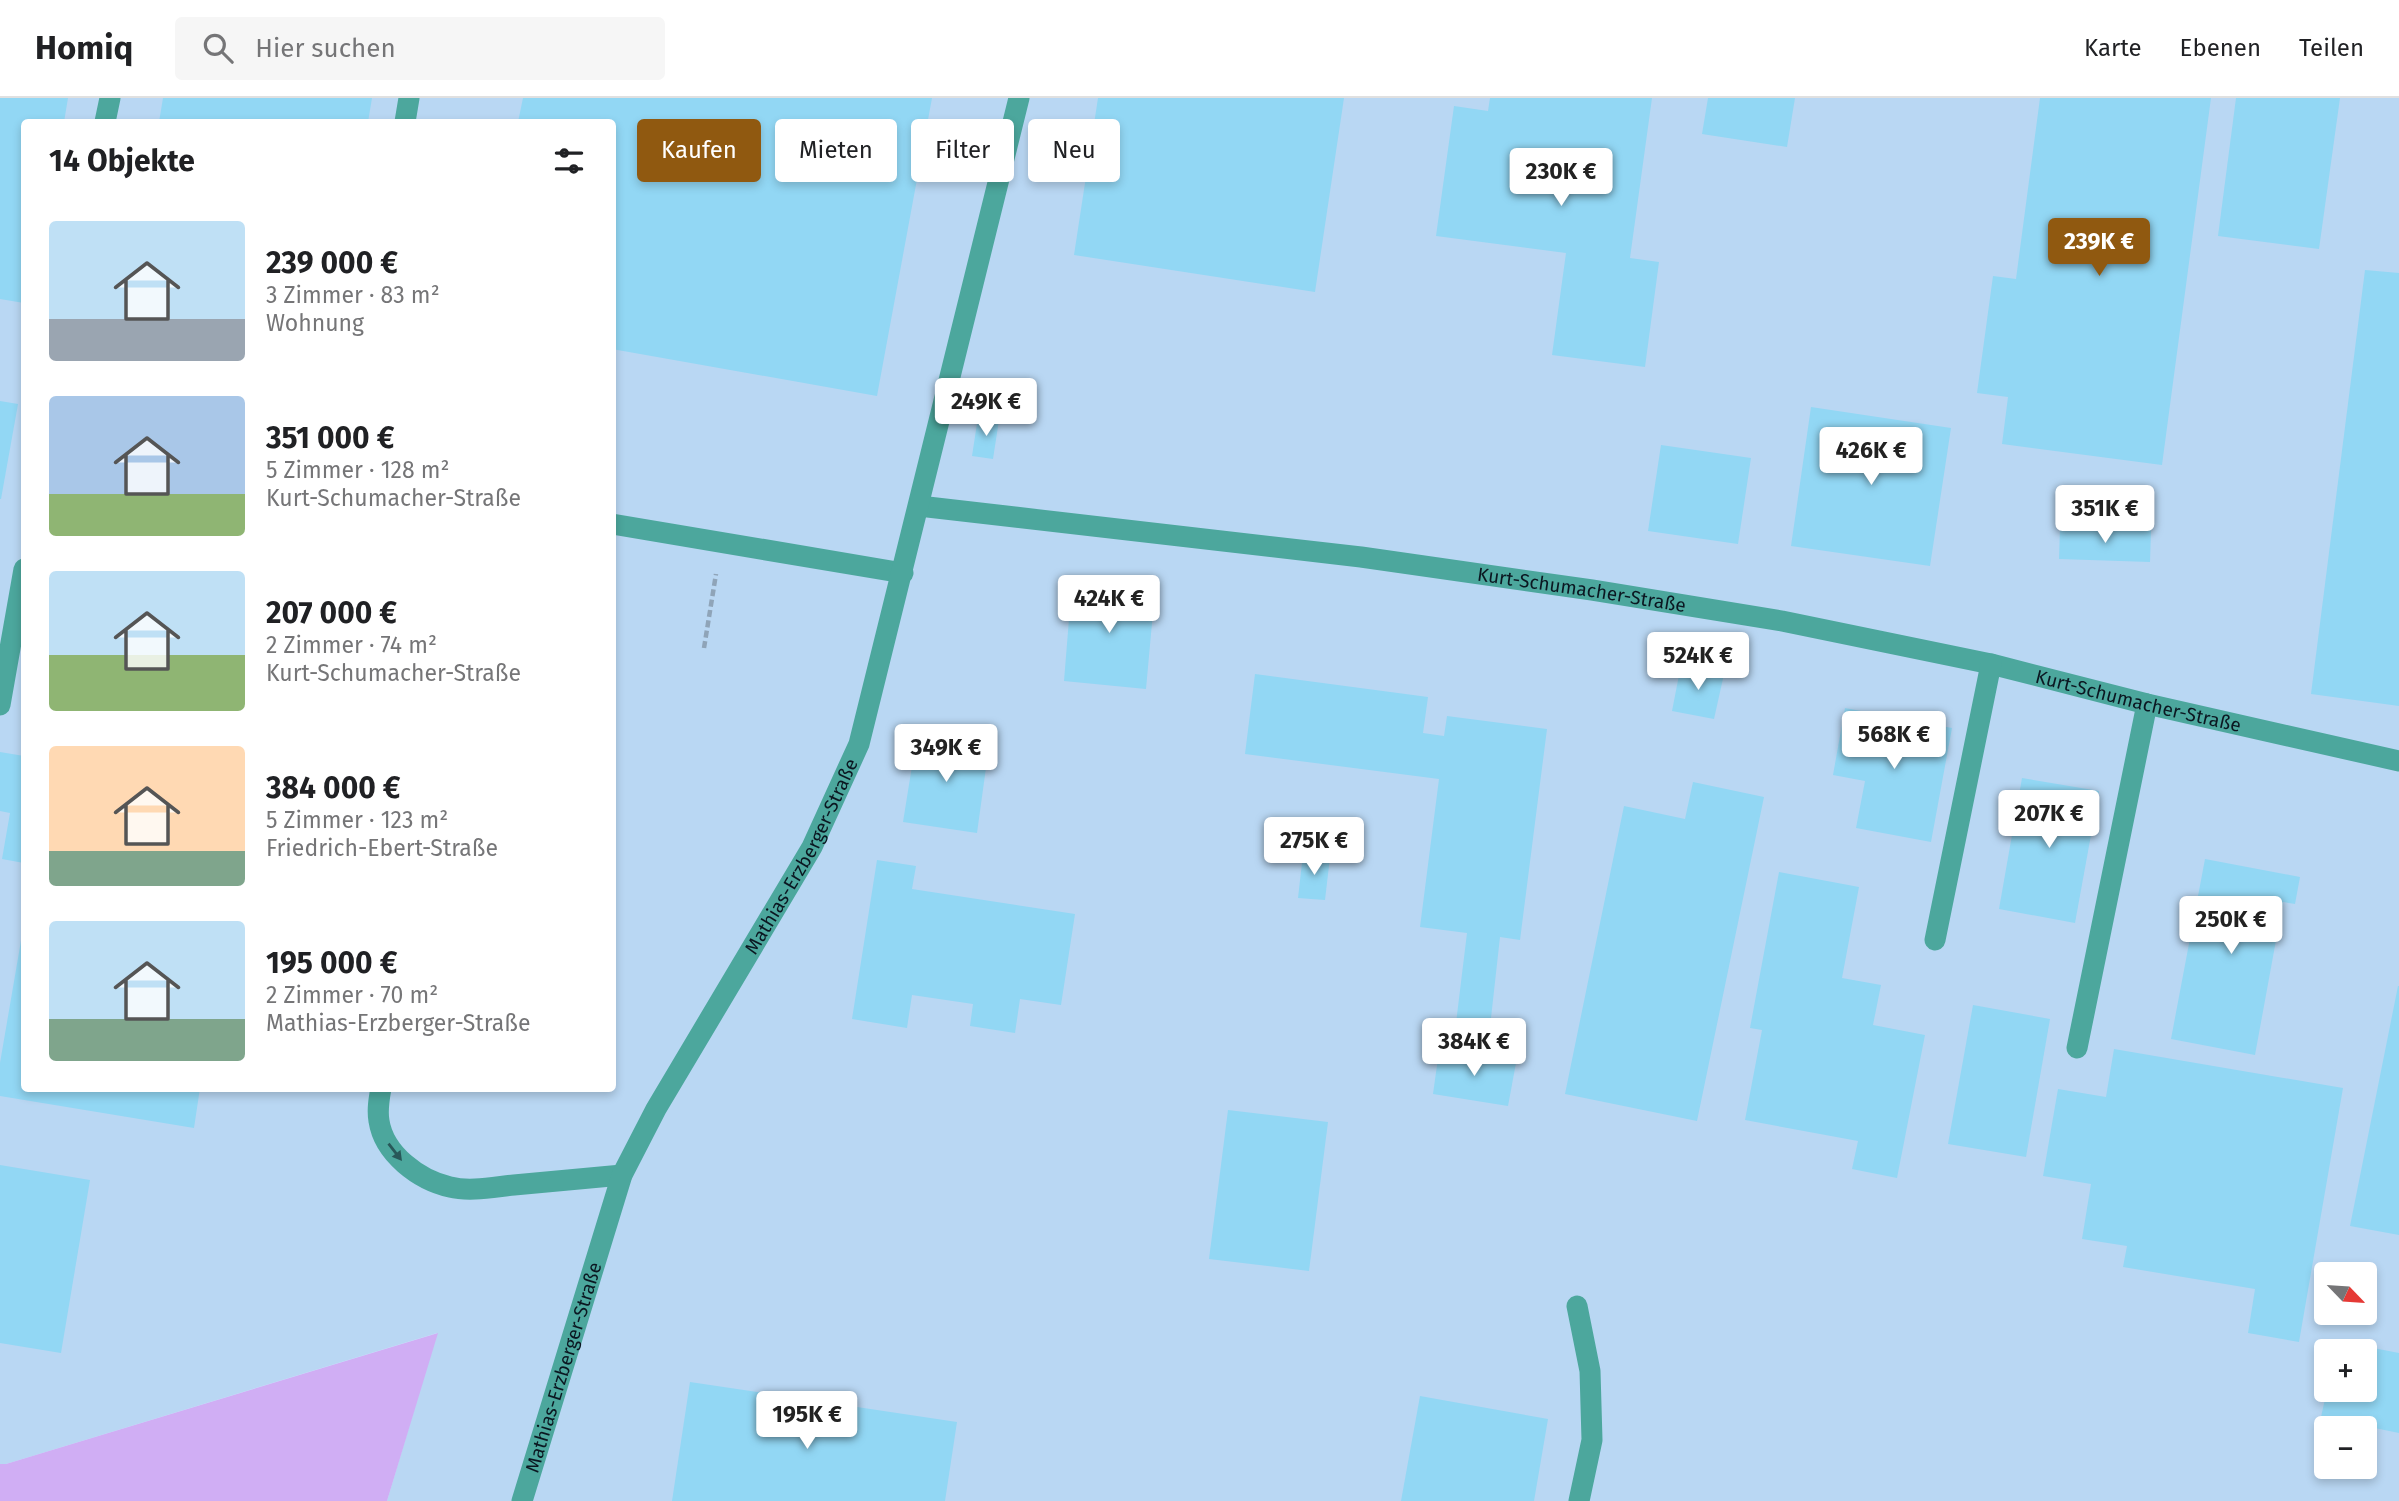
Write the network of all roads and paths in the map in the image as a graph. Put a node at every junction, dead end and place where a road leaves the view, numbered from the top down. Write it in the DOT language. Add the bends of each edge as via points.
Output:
graph roads {
  1 [pos="110,98"];
  2 [pos="409,98"];
  3 [pos="1019,98"];
  4 [pos="106,119"];
  5 [pos="406,119"];
  6 [pos="919,506"];
  7 [pos="616,525"];
  8 [pos="722,542"];
  9 [pos="902,573"];
  10 [pos="21,586"];
  11 [pos="704,648"];
  12 [pos="1990,664"];
  13 [pos="2147,704"];
  14 [pos="0,705"];
  15 [pos="2399,761"];
  16 [pos="1935,940"];
  17 [pos="2077,1048"];
  18 [pos="381,1092"];
  19 [pos="622,1175"];
  20 [pos="1577,1306"];
  21 [pos="522,1501"];
  22 [pos="1579,1501"];
  1 -- 4 [label="street"];
  2 -- 5 [label="street"];
  3 -- 6 [label="street, Mathias-Erzberger-Straße"];
  6 -- 9 [label="street, Mathias-Erzberger-Straße"];
  6 -- 12 [label="street, Kurt-Schumacher-Straße" via="1361,557 1592,590 1783,621"];
  7 -- 8 [label="street"];
  8 -- 9 [label="street"];
  8 -- 11 [label="path"];
  9 -- 19 [label="street, Mathias-Erzberger-Straße" via="859,744 828,813"];
  10 -- 14 [label="street"];
  12 -- 13 [label="street, Kurt-Schumacher-Straße"];
  12 -- 16 [label="street"];
  13 -- 15 [label="street, Kurt-Schumacher-Straße"];
  13 -- 17 [label="street"];
  18 -- 19 [label="street, one-way" via="378,1118 388,1143 410,1169 437,1183 474,1189"];
  19 -- 21 [label="street, Mathias-Erzberger-Straße"];
  20 -- 22 [label="street" via="1590,1371 1592,1426"];
}
